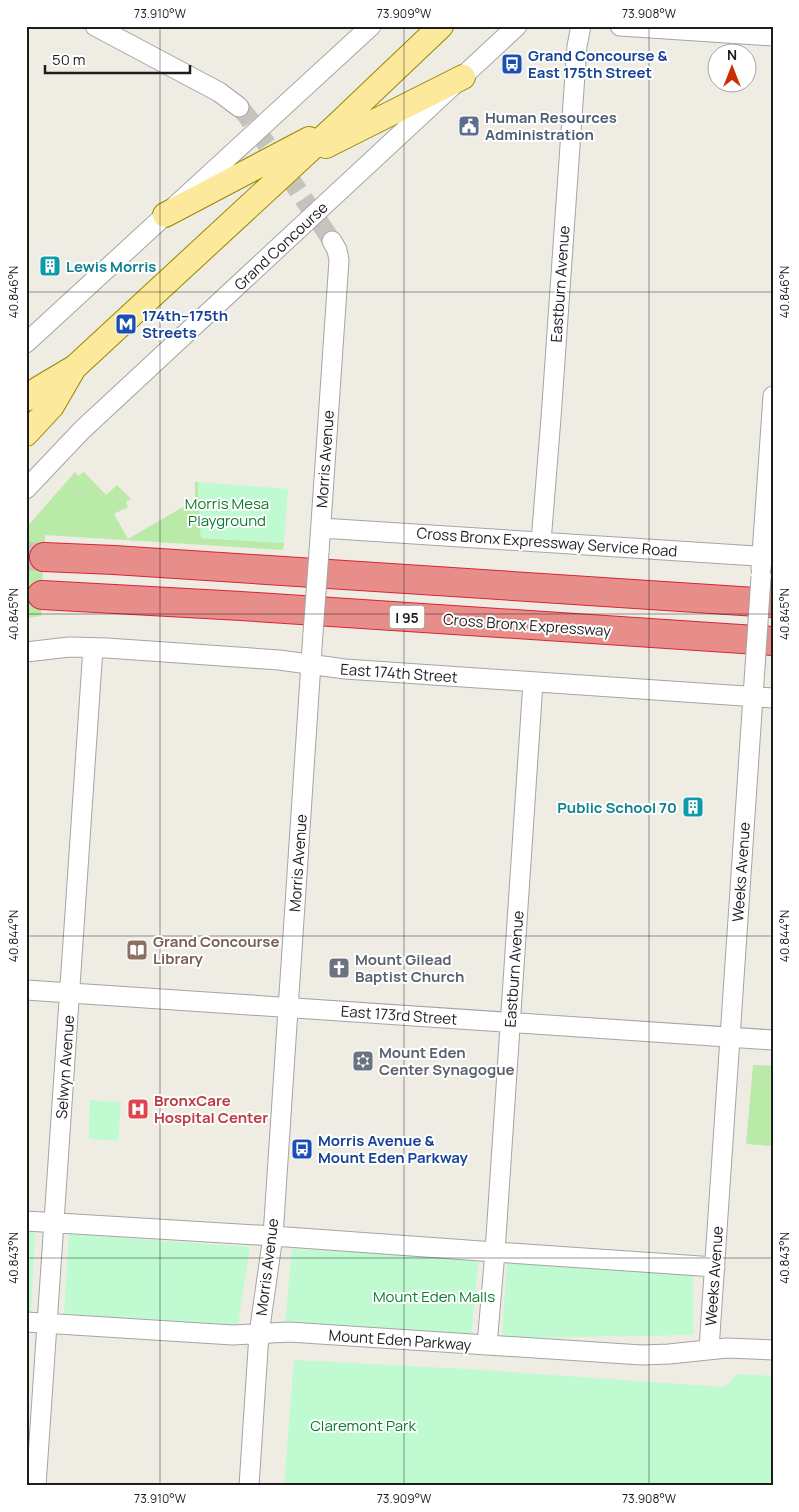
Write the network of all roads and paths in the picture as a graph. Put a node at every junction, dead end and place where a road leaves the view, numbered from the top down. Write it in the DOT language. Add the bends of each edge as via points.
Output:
graph roads {
  1 [pos="95,26"];
  2 [pos="371,26"];
  3 [pos="441,26"];
  4 [pos="517,26"];
  5 [pos="581,26"];
  6 [pos="620,26"];
  7 [pos="773,36"];
  8 [pos="463,77"];
  9 [pos="239,107"];
  10 [pos="339,123"];
  11 [pos="300,159"];
  12 [pos="165,215"];
  13 [pos="332,241"];
  14 [pos="26,343"];
  15 [pos="75,366"];
  16 [pos="773,396"];
  17 [pos="26,399"];
  18 [pos="26,434"];
  19 [pos="26,489"];
  20 [pos="321,528"];
  21 [pos="541,542"];
  22 [pos="44,557"];
  23 [pos="768,557"];
  24 [pos="42,595"];
  25 [pos="773,603"];
  26 [pos="773,641"];
  27 [pos="93,648"];
  28 [pos="26,652"];
  29 [pos="312,664"];
  30 [pos="533,682"];
  31 [pos="753,697"];
  32 [pos="773,698"];
  33 [pos="26,990"];
  34 [pos="70,993"];
  35 [pos="288,1007"];
  36 [pos="510,1022"];
  37 [pos="730,1037"];
  38 [pos="773,1040"];
  39 [pos="26,1221"];
  40 [pos="54,1223"];
  41 [pos="273,1236"];
  42 [pos="495,1252"];
  43 [pos="715,1267"];
  44 [pos="26,1322"];
  45 [pos="47,1324"];
  46 [pos="259,1334"];
  47 [pos="487,1345"];
  48 [pos="709,1349"];
  49 [pos="773,1350"];
  50 [pos="36,1486"];
  51 [pos="249,1486"];
  1 -- 9 [label="street" via="219,92"];
  2 -- 12 [label="street"];
  3 -- 10 [label="main road"];
  4 -- 8 [label="street, Grand Concourse"];
  5 -- 21 [label="street, Eastburn Avenue"];
  6 -- 7 [label="street"];
  8 -- 11 [label="main road"];
  8 -- 19 [label="street, Grand Concourse" via="82,430"];
  10 -- 11 [label="main road"];
  10 -- 12 [label="main road"];
  11 -- 15 [label="main road"];
  12 -- 14 [label="street"];
  13 -- 20 [label="street, Morris Avenue" via="339,260"];
  15 -- 17 [label="main road"];
  15 -- 18 [label="main road" via="52,406"];
  16 -- 23 [label="street, Weeks Avenue"];
  20 -- 21 [label="street, Cross Bronx Expressway Service Road"];
  20 -- 29 [label="street, Morris Avenue, bridge"];
  21 -- 23 [label="street, Cross Bronx Expressway Service Road"];
  22 -- 25 [label="highway"];
  23 -- 31 [label="street, Weeks Avenue, bridge" via="761,577"];
  24 -- 26 [label="highway, Cross Bronx Expressway / I 95"];
  27 -- 28 [label="street, East 174th Street"];
  27 -- 29 [label="street, East 174th Street"];
  27 -- 34 [label="street, Selwyn Avenue"];
  29 -- 30 [label="street, East 174th Street"];
  29 -- 35 [label="street, Morris Avenue"];
  30 -- 31 [label="street, East 174th Street"];
  30 -- 36 [label="street, Eastburn Avenue"];
  31 -- 32 [label="street, East 174th Street"];
  31 -- 37 [label="street, Weeks Avenue"];
  33 -- 34 [label="street, East 173rd Street"];
  34 -- 35 [label="street, East 173rd Street"];
  34 -- 40 [label="street, Selwyn Avenue"];
  35 -- 36 [label="street, East 173rd Street"];
  35 -- 41 [label="street, Morris Avenue"];
  36 -- 37 [label="street, East 173rd Street"];
  36 -- 42 [label="street, Eastburn Avenue"];
  37 -- 38 [label="street, East 173rd Street"];
  37 -- 43 [label="street, Weeks Avenue"];
  39 -- 40 [label="street"];
  40 -- 41 [label="street"];
  40 -- 45 [label="street, Selwyn Avenue"];
  41 -- 42 [label="street"];
  41 -- 46 [label="street, Morris Avenue"];
  42 -- 43 [label="street"];
  42 -- 47 [label="street, Eastburn Avenue"];
  43 -- 48 [label="street, Weeks Avenue"];
  44 -- 45 [label="street, Mount Eden Parkway"];
  45 -- 46 [label="street, Mount Eden Parkway"];
  45 -- 50 [label="street, Selwyn Avenue"];
  46 -- 47 [label="street, Mount Eden Parkway" via="289,1332"];
  46 -- 51 [label="street, Morris Avenue"];
  47 -- 48 [label="street, Mount Eden Parkway" via="642,1355"];
  48 -- 49 [label="street, Mount Eden Parkway"];
}
